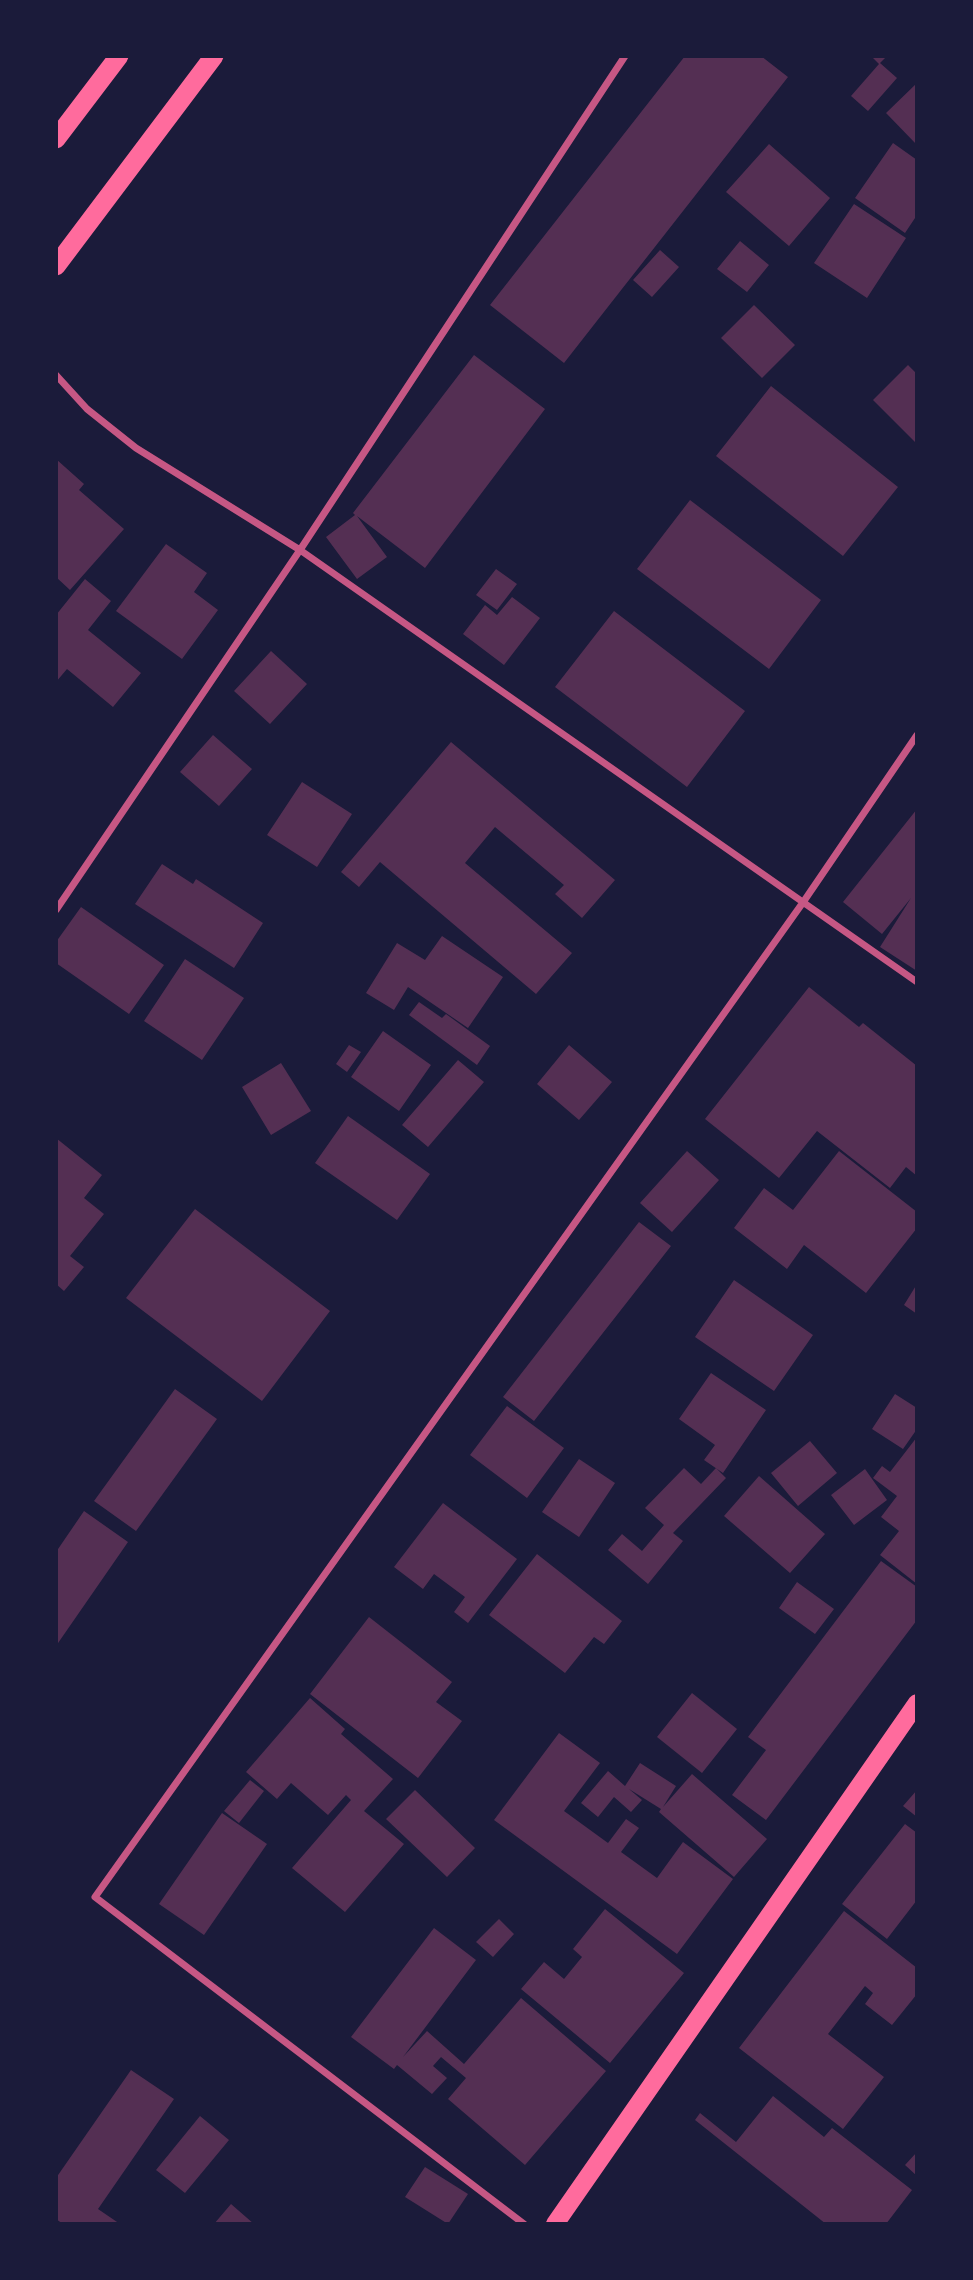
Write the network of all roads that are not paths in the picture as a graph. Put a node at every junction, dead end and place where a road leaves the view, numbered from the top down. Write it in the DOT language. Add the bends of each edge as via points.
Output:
graph roads {
  1 [pos="119,56"];
  2 [pos="215,56"];
  3 [pos="625,56"];
  4 [pos="56,139"];
  5 [pos="56,266"];
  6 [pos="56,376"];
  7 [pos="300,550"];
  8 [pos="917,735"];
  9 [pos="804,901"];
  10 [pos="56,910"];
  11 [pos="917,982"];
  12 [pos="917,1703"];
  13 [pos="524,2224"];
  14 [pos="555,2224"];
  1 -- 4 [label="highway"];
  2 -- 5 [label="highway"];
  3 -- 7 [label="street"];
  6 -- 7 [label="street" via="87,409 136,447"];
  7 -- 9 [label="street"];
  7 -- 10 [label="street"];
  8 -- 9 [label="street"];
  9 -- 11 [label="street"];
  9 -- 13 [label="street" via="95,1897"];
  12 -- 14 [label="main road"];
}
